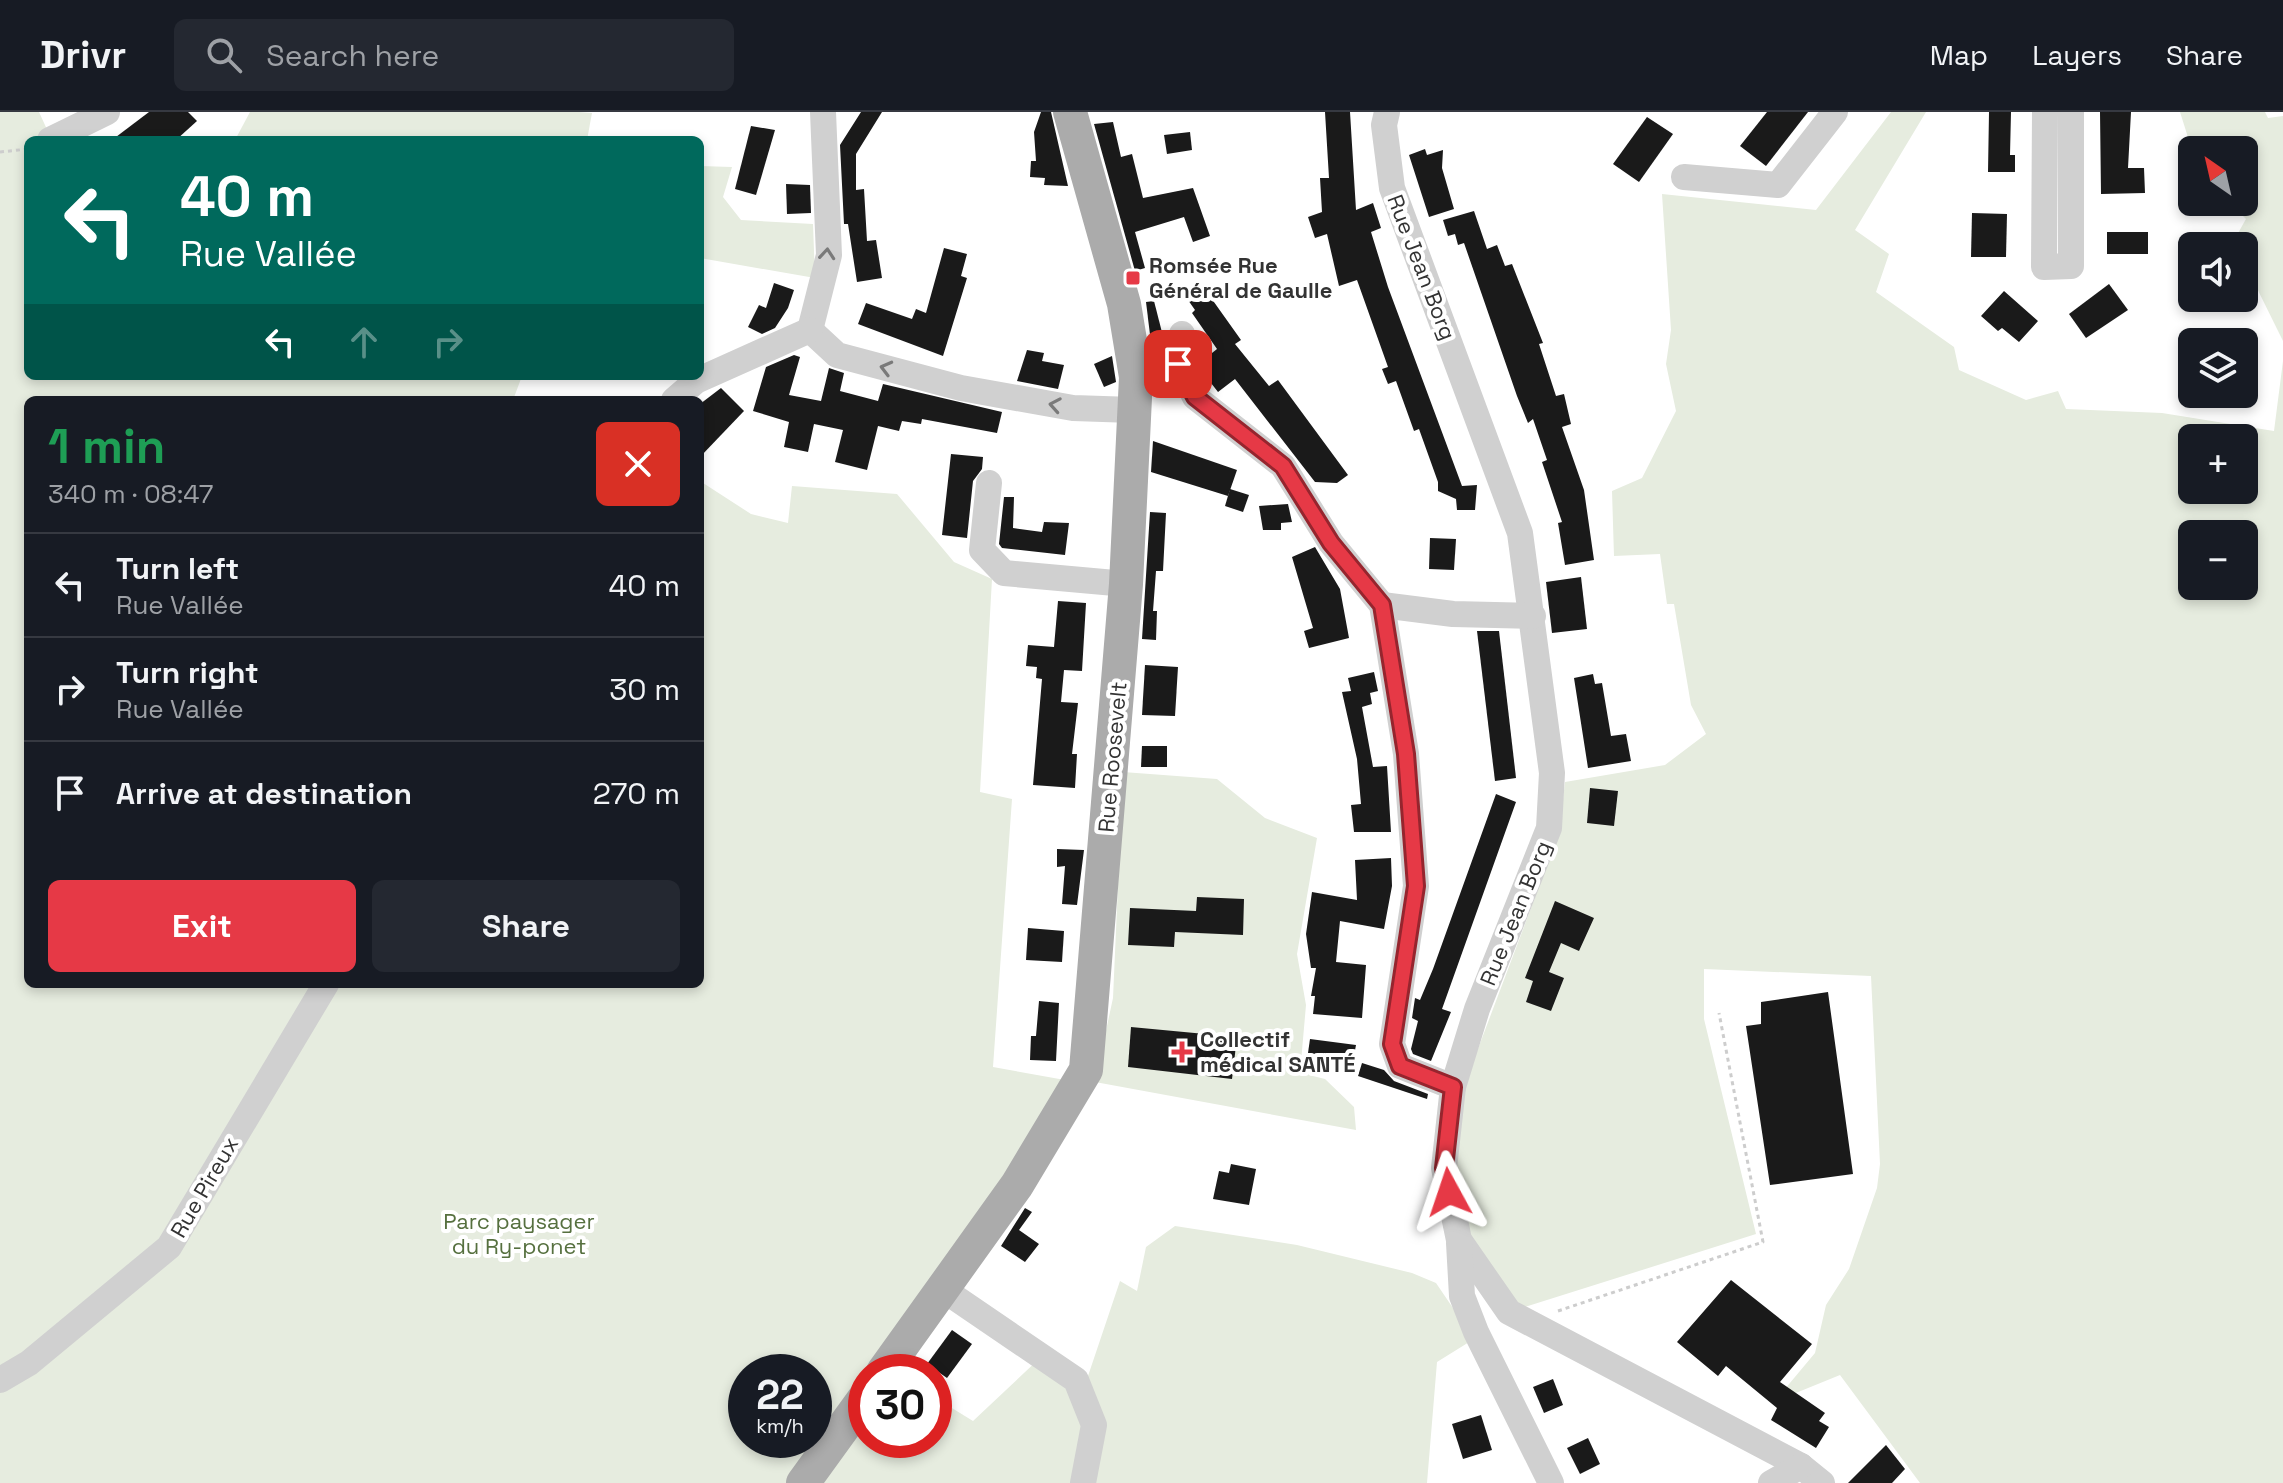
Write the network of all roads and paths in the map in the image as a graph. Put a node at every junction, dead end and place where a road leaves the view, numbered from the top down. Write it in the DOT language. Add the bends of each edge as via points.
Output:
graph roads {
  1 [pos="107,112"];
  2 [pos="823,112"];
  3 [pos="1070,112"];
  4 [pos="1387,112"];
  5 [pos="1835,112"];
  6 [pos="2045,112"];
  7 [pos="2071,112"];
  8 [pos="58,136"];
  9 [pos="24,149"];
  10 [pos="0,152"];
  11 [pos="1684,177"];
  12 [pos="810,330"];
  13 [pos="1182,334"];
  14 [pos="704,377"];
  15 [pos="698,380"];
  16 [pos="679,396"];
  17 [pos="1133,410"];
  18 [pos="989,483"];
  19 [pos="1126,584"];
  20 [pos="1382,605"];
  21 [pos="1533,616"];
  22 [pos="324,988"];
  23 [pos="1719,1013"];
  24 [pos="1453,1087"];
  25 [pos="1459,1240"];
  26 [pos="941,1288"];
  27 [pos="1518,1317"];
  28 [pos="1476,1332"];
  29 [pos="896,1354"];
  30 [pos="0,1380"];
  31 [pos="848,1421"];
  32 [pos="1801,1466"];
  33 [pos="803,1483"];
  34 [pos="1083,1483"];
  35 [pos="1551,1483"];
  36 [pos="1771,1483"];
  37 [pos="1822,1483"];
  1 -- 8 [label="street"];
  12 -- 2 [label="street, one-way" via="829,255"];
  3 -- 17 [label="main road, Rue Roosevelt" via="1124,304 1136,377"];
  4 -- 21 [label="street, Rue Jean Borg" via="1392,188 1520,533"];
  5 -- 11 [label="street" via="1778,185"];
  6 -- 7 [label="street" via="2044,267 2071,266"];
  9 -- 10 [label="path"];
  12 -- 14 [label="street"];
  17 -- 12 [label="street, one-way" via="1073,408 961,388 837,355"];
  13 -- 20 [label="street" via="1178,364 1195,397 1283,466 1331,543"];
  15 -- 16 [label="street"];
  17 -- 19 [label="main road, Rue Roosevelt"];
  18 -- 19 [label="street" via="982,550 1004,573"];
  19 -- 26 [label="main road, Rue Roosevelt" via="1086,1070 1017,1185"];
  20 -- 21 [label="street"];
  20 -- 24 [label="street" via="1406,754 1416,886 1392,1044 1400,1066"];
  21 -- 24 [label="street, Rue Jean Borg" via="1552,773 1549,828 1477,1009"];
  22 -- 30 [label="street, Rue Pireux" via="169,1247 29,1363"];
  23 -- 27 [label="path" via="1763,1242"];
  24 -- 25 [label="street, Rue Jean Borg" via="1444,1168"];
  25 -- 27 [label="street, Rue Jean Borg"];
  25 -- 28 [label="street" via="1462,1296"];
  26 -- 29 [label="main road, Rue Roosevelt"];
  26 -- 34 [label="street" via="1076,1380 1094,1425"];
  27 -- 28 [label="street"];
  27 -- 32 [label="street, Rue Jean Borg"];
  28 -- 35 [label="street"];
  31 -- 33 [label="main road"];
  32 -- 36 [label="street"];
  32 -- 37 [label="street, Rue Jean Borg"];
}
